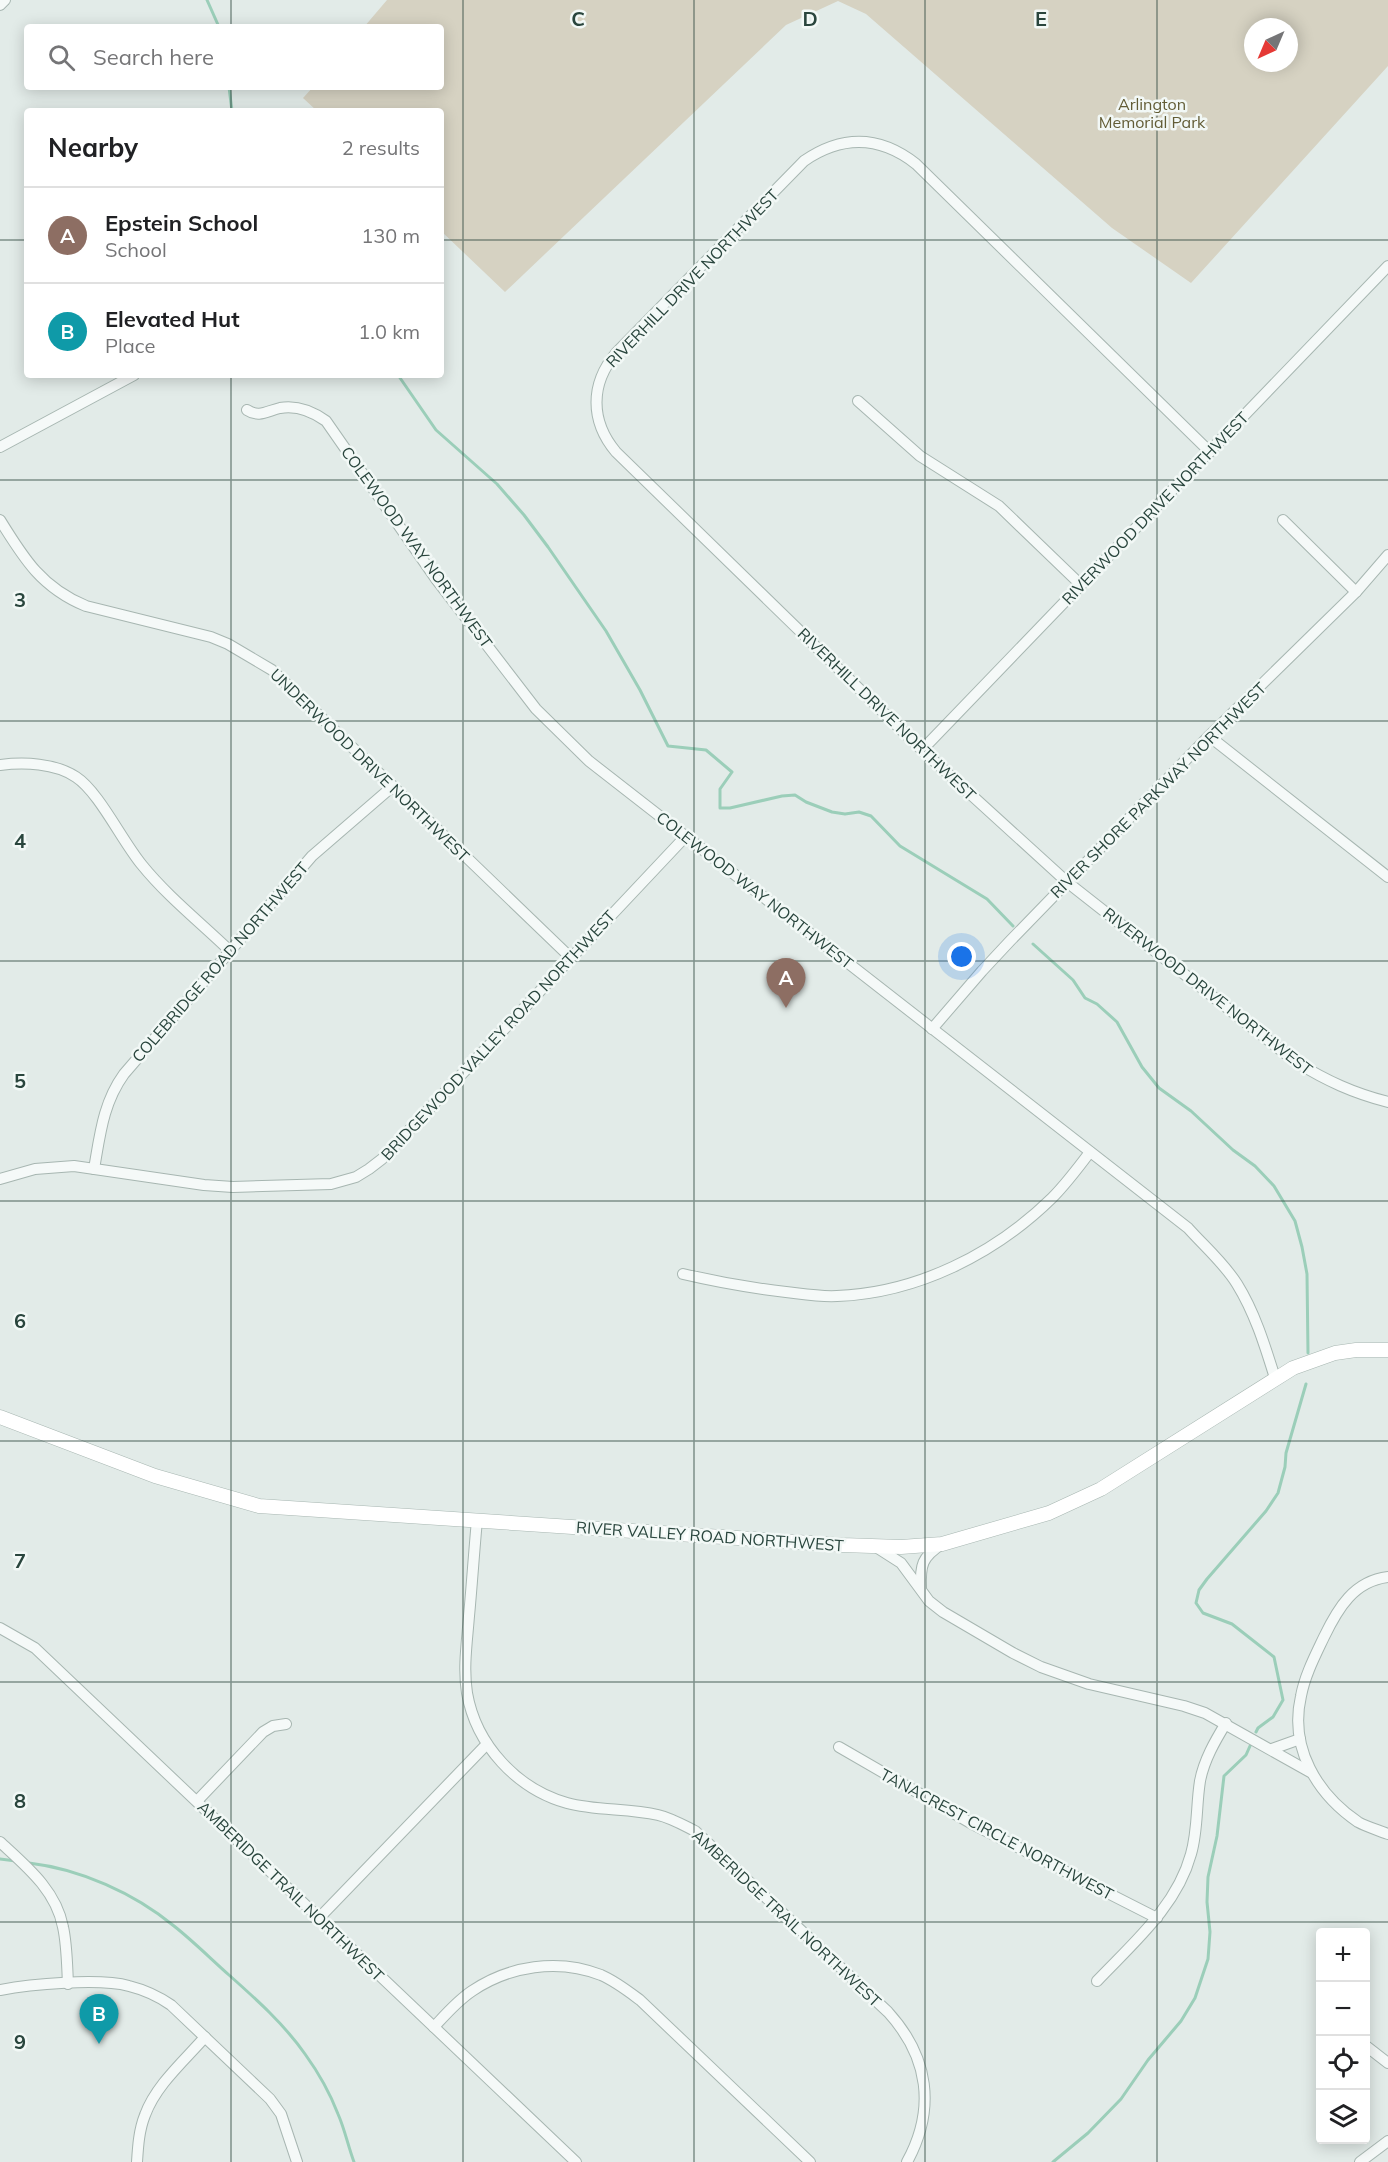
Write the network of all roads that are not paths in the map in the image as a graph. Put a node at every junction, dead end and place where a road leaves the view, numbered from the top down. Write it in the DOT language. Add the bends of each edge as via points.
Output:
graph roads {
  1 [pos="5,0"];
  2 [pos="0,5"];
  3 [pos="1388,266"];
  4 [pos="128,378"];
  5 [pos="858,401"];
  6 [pos="247,410"];
  7 [pos="0,447"];
  8 [pos="1210,452"];
  9 [pos="0,520"];
  10 [pos="1283,520"];
  11 [pos="1388,555"];
  12 [pos="1081,585"];
  13 [pos="1356,592"];
  14 [pos="1209,736"];
  15 [pos="922,750"];
  16 [pos="0,765"];
  17 [pos="393,786"];
  18 [pos="685,837"];
  19 [pos="1388,877"];
  20 [pos="1067,882"];
  21 [pos="230,951"];
  22 [pos="571,958"];
  23 [pos="932,1029"];
  24 [pos="1388,1102"];
  25 [pos="1090,1152"];
  26 [pos="94,1169"];
  27 [pos="0,1179"];
  28 [pos="683,1274"];
  29 [pos="1388,1350"];
  30 [pos="1275,1378"];
  31 [pos="0,1417"];
  32 [pos="477,1520"];
  33 [pos="942,1544"];
  34 [pos="875,1547"];
  35 [pos="1388,1577"];
  36 [pos="921,1588"];
  37 [pos="0,1628"];
  38 [pos="1226,1723"];
  39 [pos="286,1724"];
  40 [pos="1300,1739"];
  41 [pos="487,1744"];
  42 [pos="839,1747"];
  43 [pos="1272,1749"];
  44 [pos="1310,1772"];
  45 [pos="197,1800"];
  46 [pos="1388,1834"];
  47 [pos="0,1842"];
  48 [pos="320,1917"];
  49 [pos="1157,1918"];
  50 [pos="1097,1981"];
  51 [pos="68,1984"];
  52 [pos="0,1990"];
  53 [pos="434,2027"];
  54 [pos="206,2037"];
  55 [pos="1370,2050"];
  56 [pos="1388,2063"];
  57 [pos="1388,2142"];
  58 [pos="137,2162"];
  59 [pos="297,2162"];
  60 [pos="576,2162"];
  61 [pos="810,2162"];
  62 [pos="907,2162"];
  63 [pos="1360,2162"];
  1 -- 2 [label="street"];
  3 -- 8 [label="street, RIVERWOOD DRIVE NORTHWEST"];
  4 -- 7 [label="street"];
  5 -- 12 [label="street" via="920,456 999,506"];
  6 -- 18 [label="street, COLEWOOD WAY NORTHWEST" via="259,415 281,408 298,408 326,421 435,579 536,709 588,761"];
  8 -- 12 [label="street, RIVERWOOD DRIVE NORTHWEST"];
  8 -- 15 [label="street, RIVERHILL DRIVE NORTHWEST" via="917,165 895,150 873,142 837,144 804,161 615,353 602,373 596,397 598,421 610,445"];
  9 -- 17 [label="street, UNDERWOOD DRIVE NORTHWEST" via="42,579 70,599 211,637 272,670"];
  10 -- 13 [label="street"];
  11 -- 13 [label="street, RIVER SHORE PARKWAY NORTHWEST"];
  12 -- 15 [label="street, RIVERWOOD DRIVE NORTHWEST"];
  13 -- 14 [label="street, RIVER SHORE PARKWAY NORTHWEST"];
  14 -- 19 [label="street"];
  14 -- 20 [label="street, RIVER SHORE PARKWAY NORTHWEST"];
  15 -- 20 [label="street, RIVERHILL DRIVE NORTHWEST"];
  16 -- 21 [label="street" via="29,763 61,770 82,782 143,866"];
  17 -- 21 [label="street, COLEBRIDGE ROAD NORTHWEST" via="312,856"];
  17 -- 22 [label="street, UNDERWOOD DRIVE NORTHWEST"];
  18 -- 22 [label="street, BRIDGEWOOD VALLEY ROAD NORTHWEST"];
  18 -- 23 [label="street, COLEWOOD WAY NORTHWEST"];
  20 -- 23 [label="street, RIVER SHORE PARKWAY NORTHWEST" via="981,970"];
  20 -- 24 [label="street, RIVERWOOD DRIVE NORTHWEST" via="1296,1062 1328,1081"];
  21 -- 26 [label="street, COLEBRIDGE ROAD NORTHWEST" via="115,1086 104,1112"];
  22 -- 26 [label="street, BRIDGEWOOD VALLEY ROAD NORTHWEST" via="381,1159 356,1177 331,1184 233,1187"];
  23 -- 25 [label="street, COLEWOOD WAY NORTHWEST"];
  25 -- 28 [label="street" via="1054,1196 1011,1233 963,1261 903,1287 814,1295"];
  25 -- 30 [label="street, COLEWOOD WAY NORTHWEST" via="1188,1228 1236,1283 1257,1325"];
  26 -- 27 [label="street, BRIDGEWOOD VALLEY ROAD NORTHWEST" via="53,1166"];
  29 -- 30 [label="street, RIVER VALLEY ROAD NORTHWEST" via="1335,1353"];
  30 -- 33 [label="street, RIVER VALLEY ROAD NORTHWEST" via="1084,1498 1022,1522"];
  31 -- 32 [label="street, RIVER VALLEY ROAD NORTHWEST" via="155,1476 259,1506"];
  32 -- 34 [label="street, RIVER VALLEY ROAD NORTHWEST"];
  32 -- 41 [label="street, AMBERIDGE TRAIL NORTHWEST" via="466,1678 472,1714"];
  33 -- 34 [label="street, RIVER VALLEY ROAD NORTHWEST"];
  33 -- 36 [label="street" via="923,1562"];
  34 -- 36 [label="street" via="902,1563"];
  35 -- 40 [label="street" via="1358,1588 1336,1612 1300,1697"];
  36 -- 38 [label="street" via="943,1612 1041,1666 1089,1684 1184,1706"];
  37 -- 45 [label="street, AMBERIDGE TRAIL NORTHWEST" via="35,1648"];
  38 -- 43 [label="street"];
  38 -- 49 [label="street" via="1202,1773 1190,1857 1171,1899"];
  39 -- 45 [label="street" via="263,1732"];
  40 -- 43 [label="street"];
  40 -- 44 [label="street"];
  41 -- 48 [label="street"];
  41 -- 62 [label="street, AMBERIDGE TRAIL NORTHWEST" via="515,1776 550,1797 582,1806 658,1815 695,1831 888,2012 913,2046 922,2071 925,2096 921,2129"];
  42 -- 49 [label="street, TANACREST CIRCLE NORTHWEST" via="974,1825"];
  43 -- 44 [label="street"];
  44 -- 46 [label="street" via="1338,1807 1360,1823"];
  45 -- 48 [label="street, AMBERIDGE TRAIL NORTHWEST"];
  47 -- 51 [label="street" via="34,1874 57,1908 63,1927"];
  48 -- 53 [label="street, AMBERIDGE TRAIL NORTHWEST"];
  49 -- 50 [label="street"];
  51 -- 52 [label="street"];
  51 -- 54 [label="street" via="112,1983 144,1990 171,2005"];
  53 -- 60 [label="street, AMBERIDGE TRAIL NORTHWEST"];
  53 -- 61 [label="street" via="472,1992 512,1972 561,1965 602,1975 640,2000"];
  54 -- 58 [label="street" via="149,2104 140,2130"];
  54 -- 59 [label="street" via="281,2114"];
  55 -- 56 [label="street"];
  57 -- 63 [label="street"];
}
